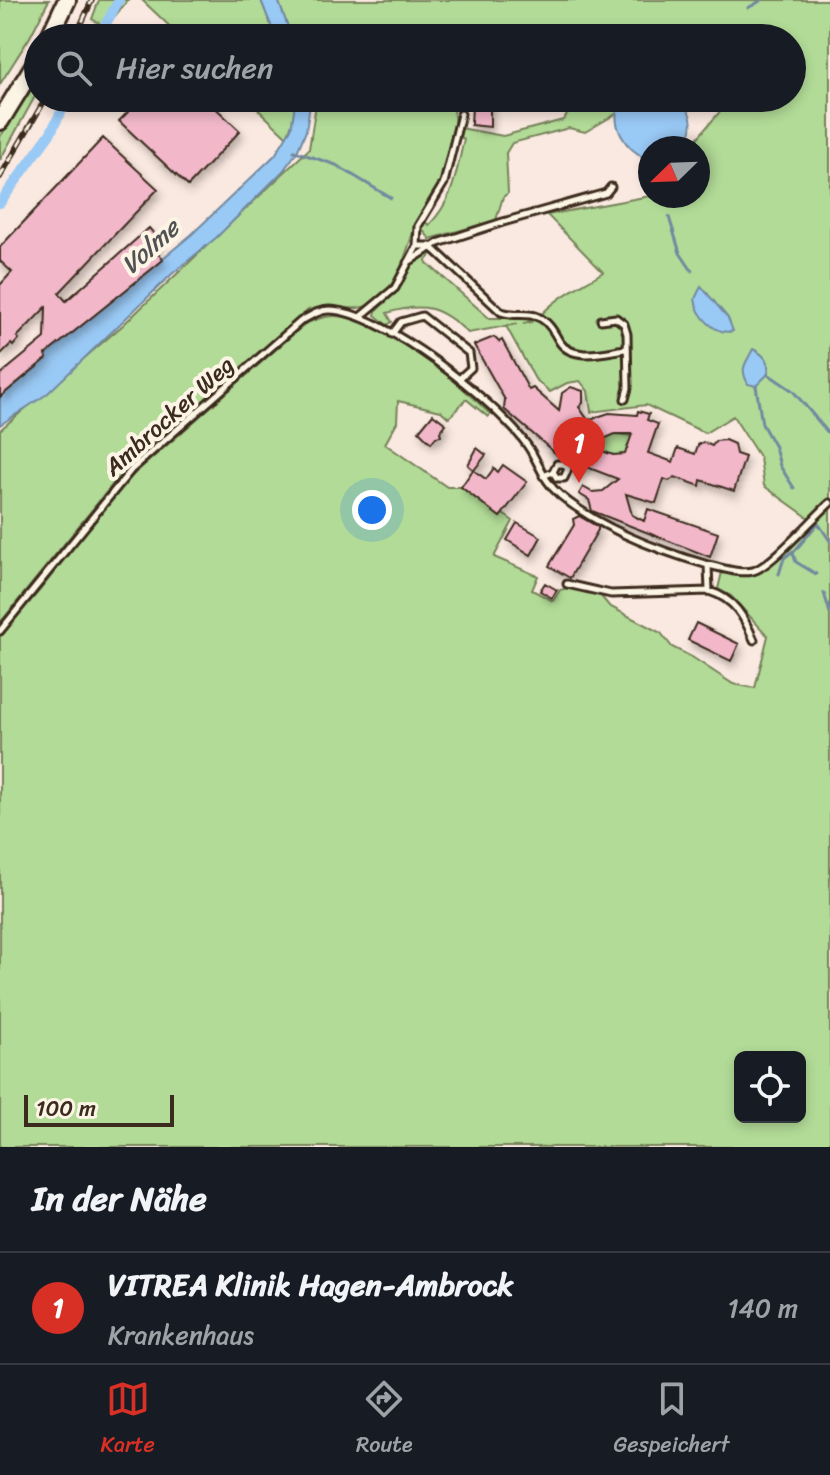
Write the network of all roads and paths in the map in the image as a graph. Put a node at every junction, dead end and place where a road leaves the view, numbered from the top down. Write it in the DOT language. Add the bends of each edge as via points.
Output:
graph roads {
  1 [pos="67,0"];
  2 [pos="56,24"];
  3 [pos="24,82"];
  4 [pos="461,114"];
  5 [pos="0,121"];
  6 [pos="611,187"];
  7 [pos="417,246"];
  8 [pos="430,246"];
  9 [pos="406,264"];
  10 [pos="360,317"];
  11 [pos="601,320"];
  12 [pos="392,334"];
  13 [pos="625,349"];
  14 [pos="460,378"];
  15 [pos="625,399"];
  16 [pos="553,472"];
  17 [pos="543,476"];
  18 [pos="830,503"];
  19 [pos="708,565"];
  20 [pos="567,584"];
  21 [pos="709,591"];
  22 [pos="0,631"];
  23 [pos="754,640"];
  1 -- 2 [label="main road"];
  3 -- 5 [label="main road"];
  4 -- 7 [label="lane" via="444,183 418,226"];
  6 -- 8 [label="lane" via="606,193"];
  7 -- 8 [label="lane"];
  7 -- 9 [label="lane"];
  8 -- 9 [label="lane"];
  8 -- 13 [label="lane" via="501,312 539,317 564,348 593,354"];
  9 -- 10 [label="lane" via="389,295"];
  10 -- 12 [label="lane, Ambrocker Weg"];
  10 -- 22 [label="lane, Ambrocker Weg" via="329,310 301,321 132,469"];
  11 -- 13 [label="lane" via="620,320 627,334"];
  12 -- 14 [label="lane, Ambrocker Weg"];
  12 -- 14 [label="lane" via="401,322 422,316 469,353 471,368"];
  13 -- 15 [label="lane"];
  14 -- 17 [label="lane, Ambrocker Weg" via="526,444"];
  16 -- 17 [label="lane"];
  17 -- 19 [label="lane, Ambrocker Weg" via="560,495 596,518 669,553"];
  18 -- 19 [label="lane, Ambrocker Weg" via="756,571"];
  19 -- 21 [label="lane"];
  20 -- 21 [label="lane" via="611,594"];
  21 -- 23 [label="lane" via="731,601"];
}
